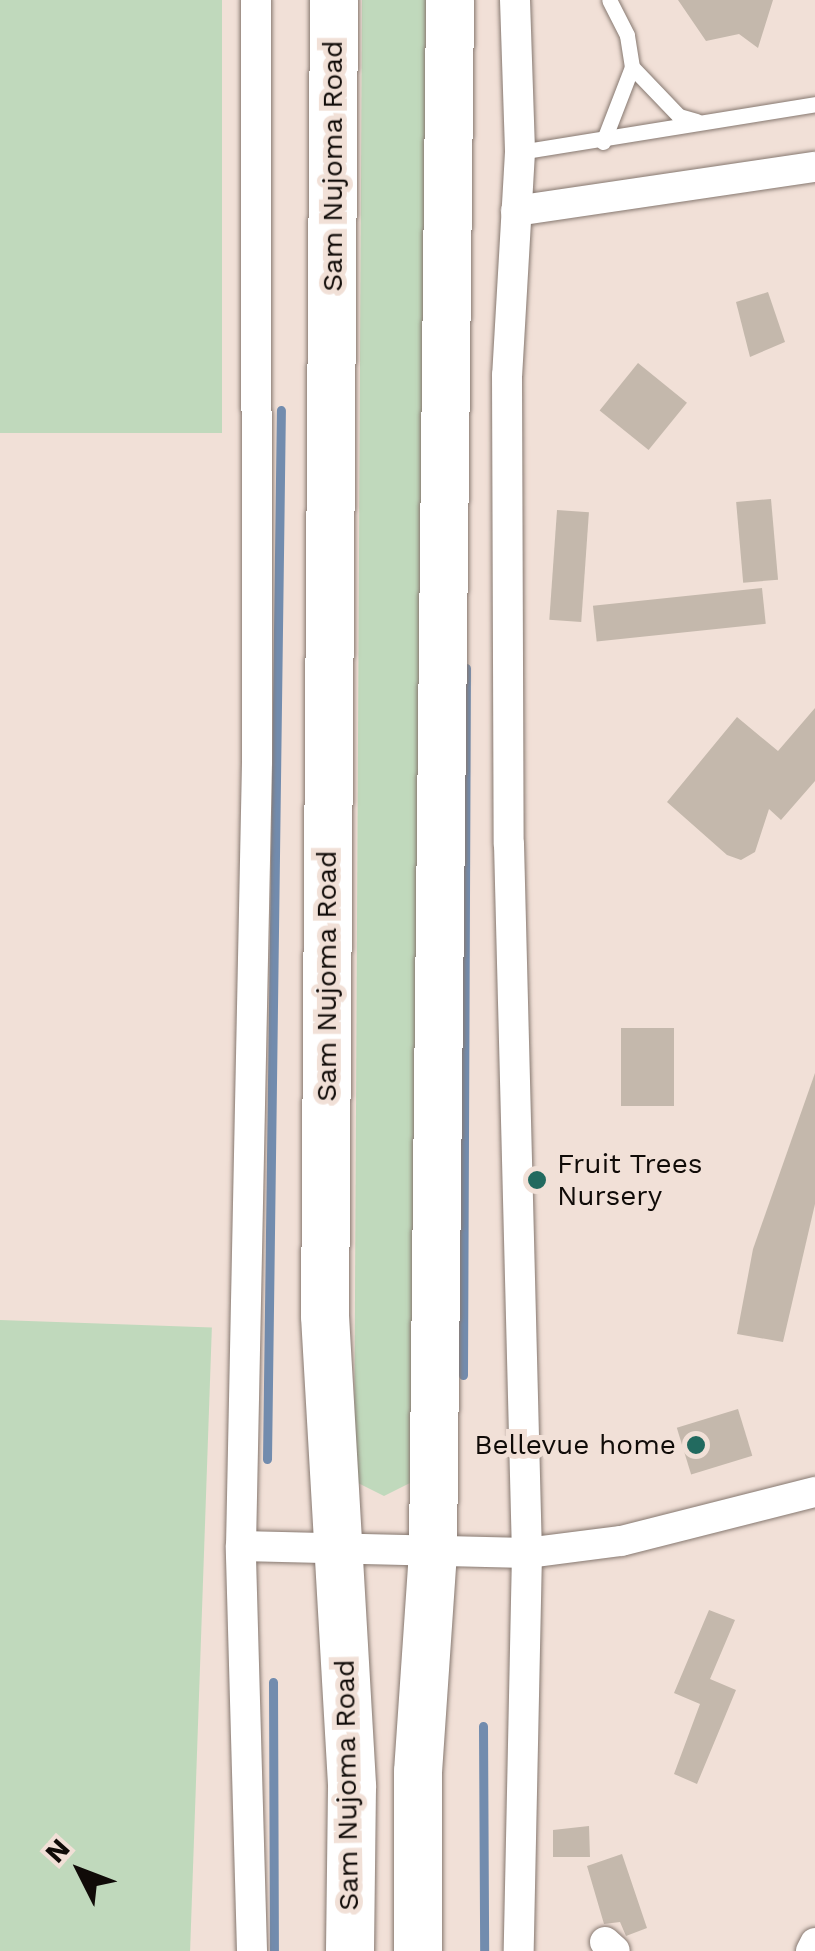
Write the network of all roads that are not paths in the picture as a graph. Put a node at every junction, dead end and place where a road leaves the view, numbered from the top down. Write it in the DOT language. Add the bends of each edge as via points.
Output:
graph roads {
  1 [pos="256,0"];
  2 [pos="334,0"];
  3 [pos="450,0"];
  4 [pos="515,0"];
  5 [pos="609,0"];
  6 [pos="632,67"];
  7 [pos="815,104"];
  8 [pos="698,122"];
  9 [pos="603,142"];
  10 [pos="520,152"];
  11 [pos="815,167"];
  12 [pos="516,210"];
  13 [pos="815,1492"];
  14 [pos="241,1546"];
  15 [pos="337,1546"];
  16 [pos="432,1550"];
  17 [pos="527,1553"];
  18 [pos="815,1943"];
  19 [pos="252,1951"];
  20 [pos="350,1951"];
  21 [pos="418,1951"];
  22 [pos="520,1951"];
  23 [pos="811,1951"];
  1 -- 14 [label="street" via="257,762"];
  2 -- 15 [label="main road, Sam Nujoma Road" via="324,1316"];
  3 -- 16 [label="main road"];
  4 -- 10 [label="street"];
  5 -- 6 [label="lane" via="627,34"];
  6 -- 8 [label="lane" via="679,116"];
  6 -- 9 [label="lane"];
  7 -- 8 [label="lane"];
  8 -- 9 [label="lane"];
  9 -- 10 [label="lane"];
  10 -- 12 [label="street"];
  11 -- 12 [label="street"];
  12 -- 17 [label="street" via="507,375 509,824"];
  13 -- 17 [label="street" via="621,1541"];
  14 -- 15 [label="street"];
  14 -- 19 [label="street"];
  15 -- 16 [label="street"];
  15 -- 20 [label="main road, Sam Nujoma Road" via="352,1787"];
  16 -- 17 [label="street"];
  16 -- 21 [label="main road" via="418,1772"];
  17 -- 22 [label="street"];
  18 -- 23 [label="street"];
}
